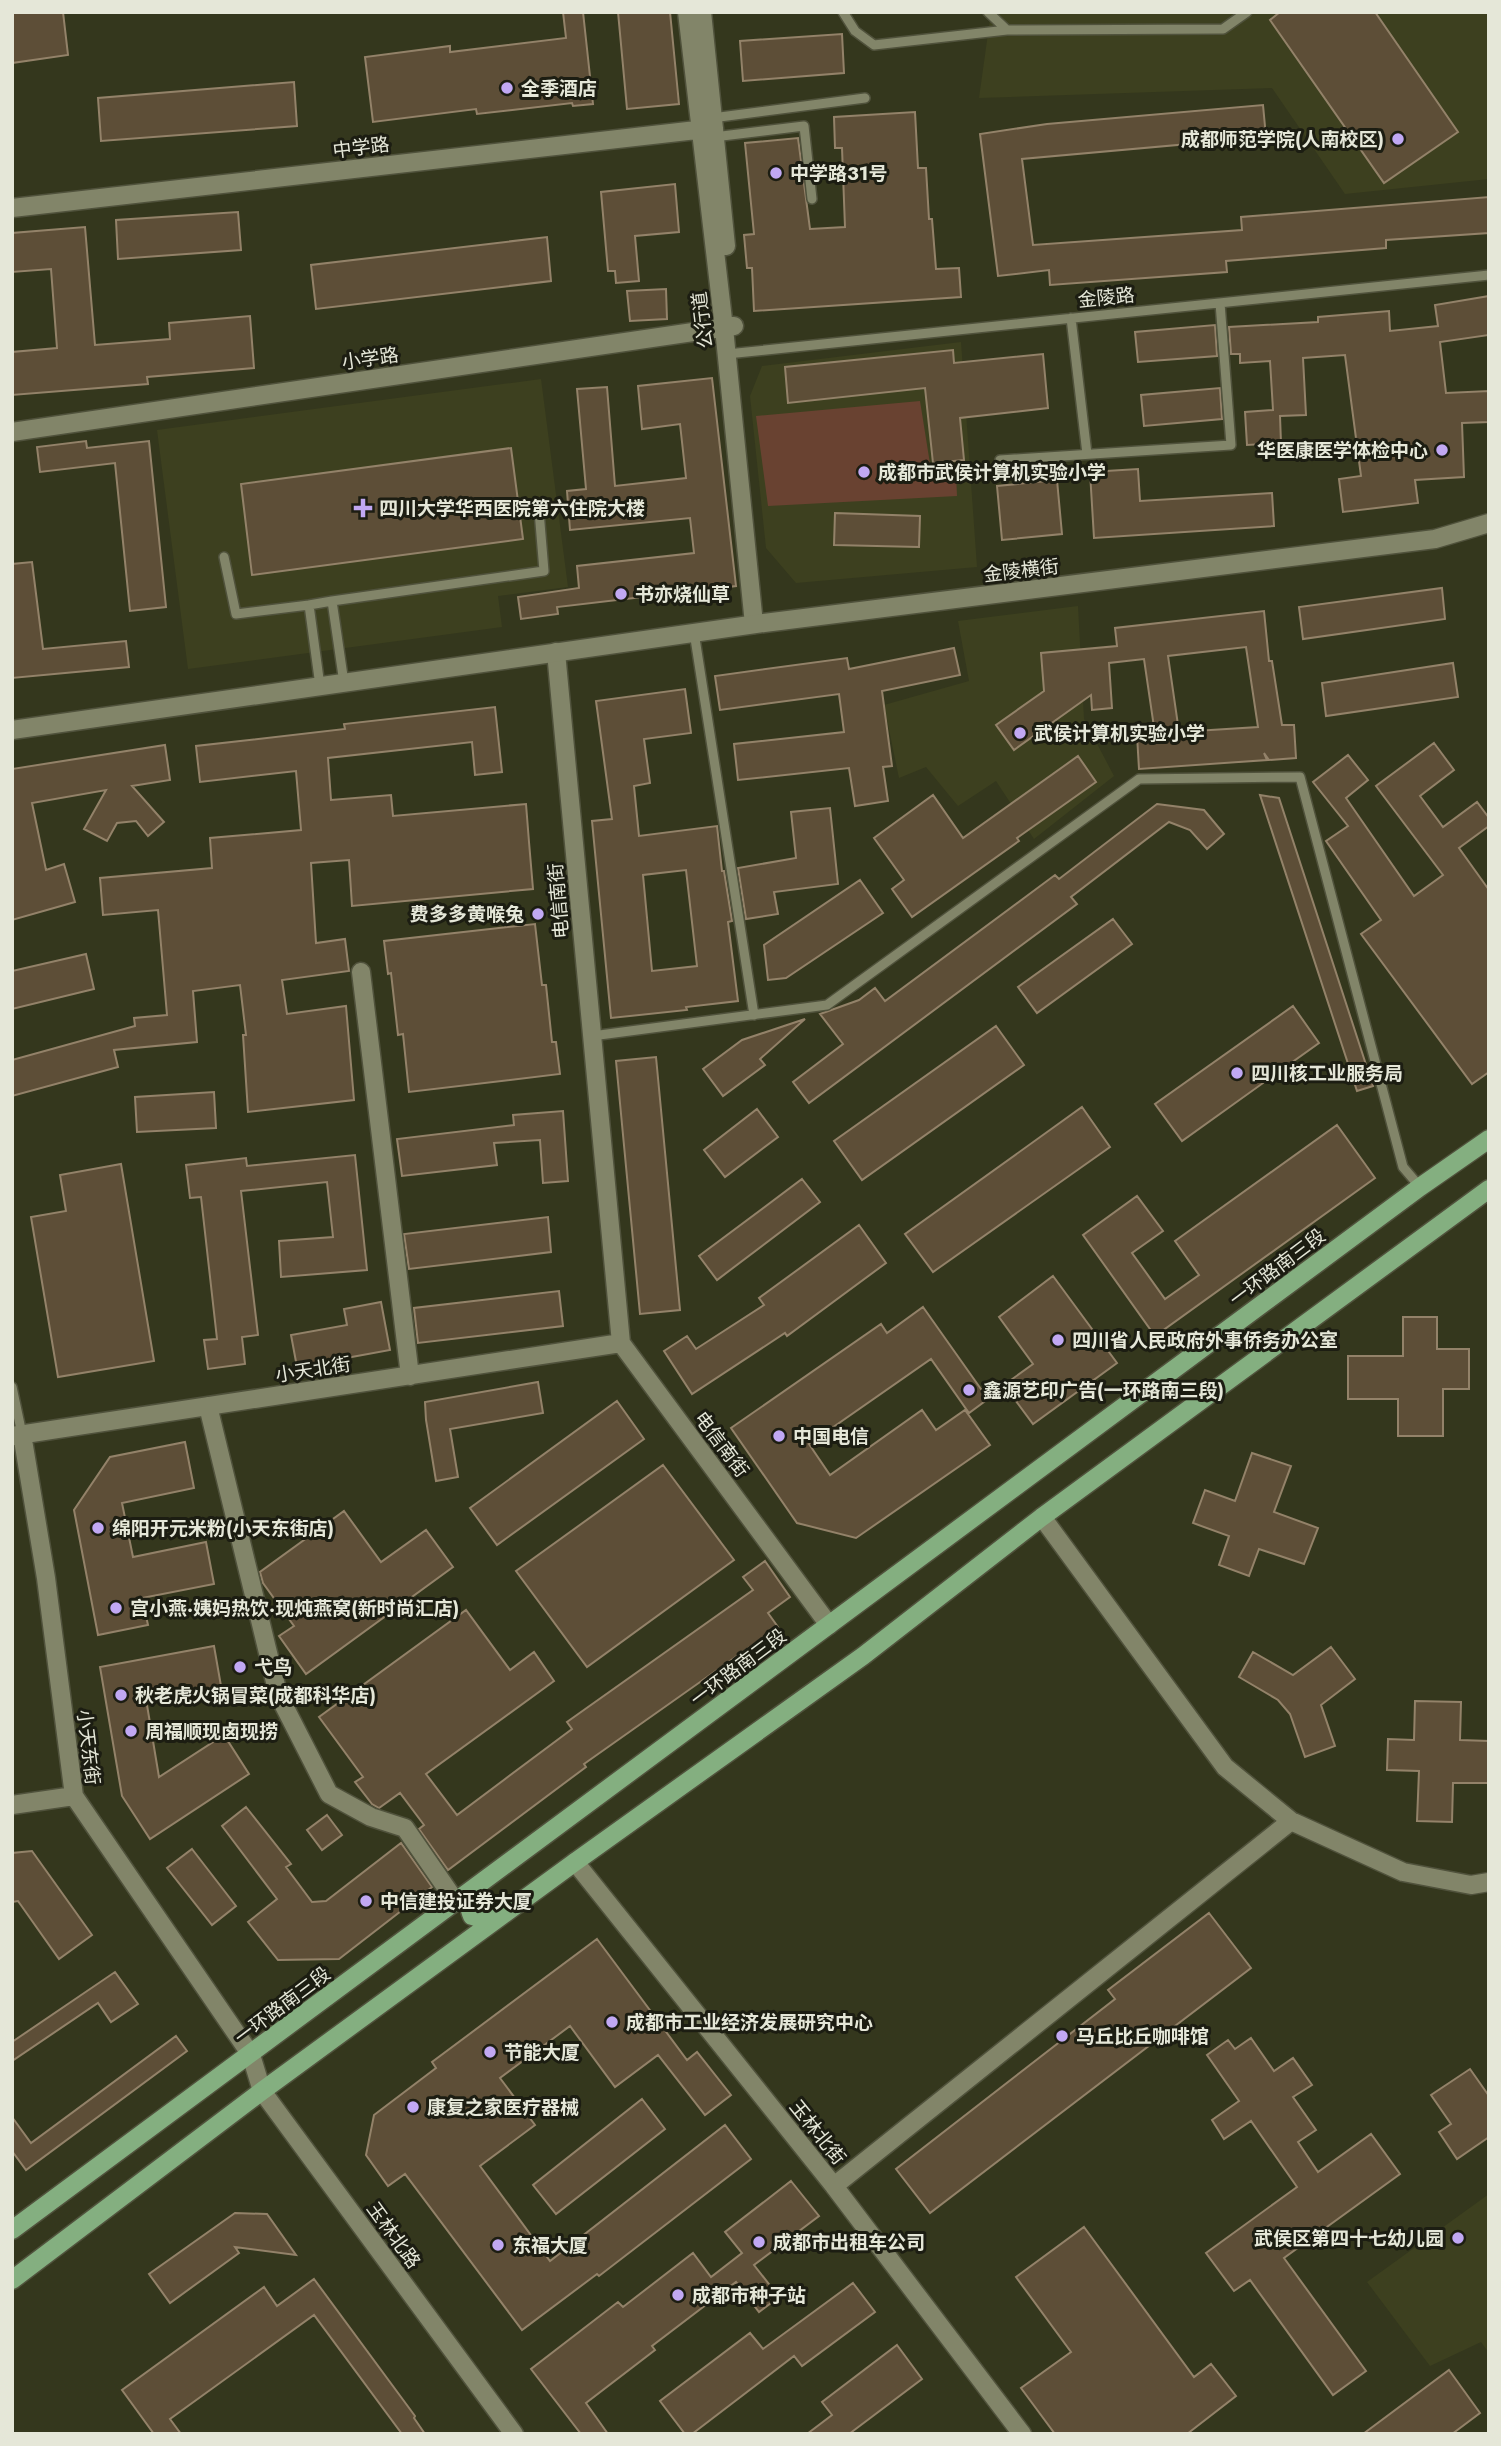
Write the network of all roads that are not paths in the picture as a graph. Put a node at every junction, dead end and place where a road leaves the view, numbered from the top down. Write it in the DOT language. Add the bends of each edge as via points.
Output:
graph roads {
  1 [pos="687,12"];
  2 [pos="702,12"];
  3 [pos="842,12"];
  4 [pos="988,12"];
  5 [pos="1247,12"];
  6 [pos="1007,30"];
  7 [pos="865,98"];
  8 [pos="710,128"];
  9 [pos="812,199"];
  10 [pos="12,208"];
  11 [pos="1489,275"];
  12 [pos="1220,303"];
  13 [pos="1071,318"];
  14 [pos="729,327"];
  15 [pos="732,353"];
  16 [pos="12,432"];
  17 [pos="1087,454"];
  18 [pos="1000,460"];
  19 [pos="539,511"];
  20 [pos="1489,523"];
  21 [pos="224,557"];
  22 [pos="332,601"];
  23 [pos="309,605"];
  24 [pos="759,623"];
  25 [pos="694,632"];
  26 [pos="556,652"];
  27 [pos="344,683"];
  28 [pos="320,686"];
  29 [pos="12,730"];
  30 [pos="361,972"];
  31 [pos="754,1015"];
  32 [pos="592,1036"];
  33 [pos="1486,1140"];
  34 [pos="1420,1187"];
  35 [pos="1489,1189"];
  36 [pos="621,1343"];
  37 [pos="410,1376"];
  38 [pos="12,1387"];
  39 [pos="208,1406"];
  40 [pos="17,1435"];
  41 [pos="1042,1517"];
  42 [pos="829,1625"];
  43 [pos="74,1796"];
  44 [pos="12,1805"];
  45 [pos="1291,1821"];
  46 [pos="575,1862"];
  47 [pos="1489,1882"];
  48 [pos="477,1886"];
  49 [pos="456,1902"];
  50 [pos="499,1917"];
  51 [pos="251,2055"];
  52 [pos="262,2091"];
  53 [pos="834,2186"];
  54 [pos="12,2230"];
  55 [pos="12,2280"];
  56 [pos="514,2434"];
  57 [pos="1022,2434"];
  1 -- 8 [label="street, 公行道"];
  2 -- 8 [label="street, 公行道"];
  3 -- 6 [label="lane" via="855,31 874,45"];
  4 -- 6 [label="lane"];
  5 -- 6 [label="lane" via="1223,29"];
  7 -- 8 [label="lane"];
  8 -- 9 [label="lane" via="804,127"];
  8 -- 10 [label="street, 中学路"];
  8 -- 14 [label="street, 公行道"];
  11 -- 12 [label="lane, 金陵路"];
  12 -- 13 [label="lane, 金陵路"];
  12 -- 17 [label="lane" via="1231,445"];
  13 -- 15 [label="lane, 金陵路"];
  13 -- 17 [label="lane"];
  14 -- 15 [label="street, 公行道"];
  14 -- 16 [label="street, 小学路"];
  15 -- 24 [label="street, 公行道"];
  17 -- 18 [label="lane"];
  19 -- 22 [label="lane" via="544,571"];
  20 -- 24 [label="street, 金陵横街" via="1435,539"];
  21 -- 23 [label="lane" via="236,614"];
  22 -- 23 [label="lane"];
  22 -- 27 [label="lane"];
  23 -- 28 [label="lane"];
  24 -- 25 [label="street, 金陵横街"];
  25 -- 26 [label="street, 金陵横街"];
  25 -- 31 [label="lane"];
  26 -- 27 [label="street"];
  26 -- 32 [label="street, 电信南街"];
  27 -- 28 [label="street"];
  28 -- 29 [label="street"];
  30 -- 37 [label="street"];
  31 -- 32 [label="lane"];
  31 -- 34 [label="lane" via="828,1005 1139,779 1300,777 1403,1167"];
  32 -- 36 [label="street, 电信南街"];
  33 -- 34 [label="main road, 一环路南三段"];
  34 -- 42 [label="main road, 一环路南三段"];
  35 -- 41 [label="main road"];
  36 -- 37 [label="street, 小天北街"];
  36 -- 42 [label="street, 电信南街"];
  37 -- 39 [label="street, 小天北街"];
  38 -- 40 [label="lane"];
  39 -- 40 [label="street, 小天北街"];
  39 -- 49 [label="street" via="278,1694 329,1794 371,1817 405,1828"];
  40 -- 43 [label="street, 小天东街" via="46,1578"];
  41 -- 45 [label="street" via="1225,1767"];
  41 -- 46 [label="main road" via="863,1656"];
  42 -- 48 [label="main road, 一环路南三段"];
  43 -- 44 [label="street"];
  43 -- 51 [label="street, 小天东街"];
  45 -- 47 [label="street" via="1403,1872 1471,1885"];
  45 -- 53 [label="street"];
  46 -- 50 [label="main road"];
  46 -- 53 [label="street, 玉林北街"];
  48 -- 49 [label="main road, 一环路南三段"];
  48 -- 50 [label="main road" via="468,1907 472,1916"];
  49 -- 51 [label="main road, 一环路南三段"];
  50 -- 52 [label="main road"];
  51 -- 52 [label="street, 玉林北路"];
  51 -- 54 [label="main road, 一环路南三段"];
  52 -- 55 [label="main road"];
  52 -- 56 [label="street, 玉林北路"];
  53 -- 57 [label="street, 玉林北街"];
}
